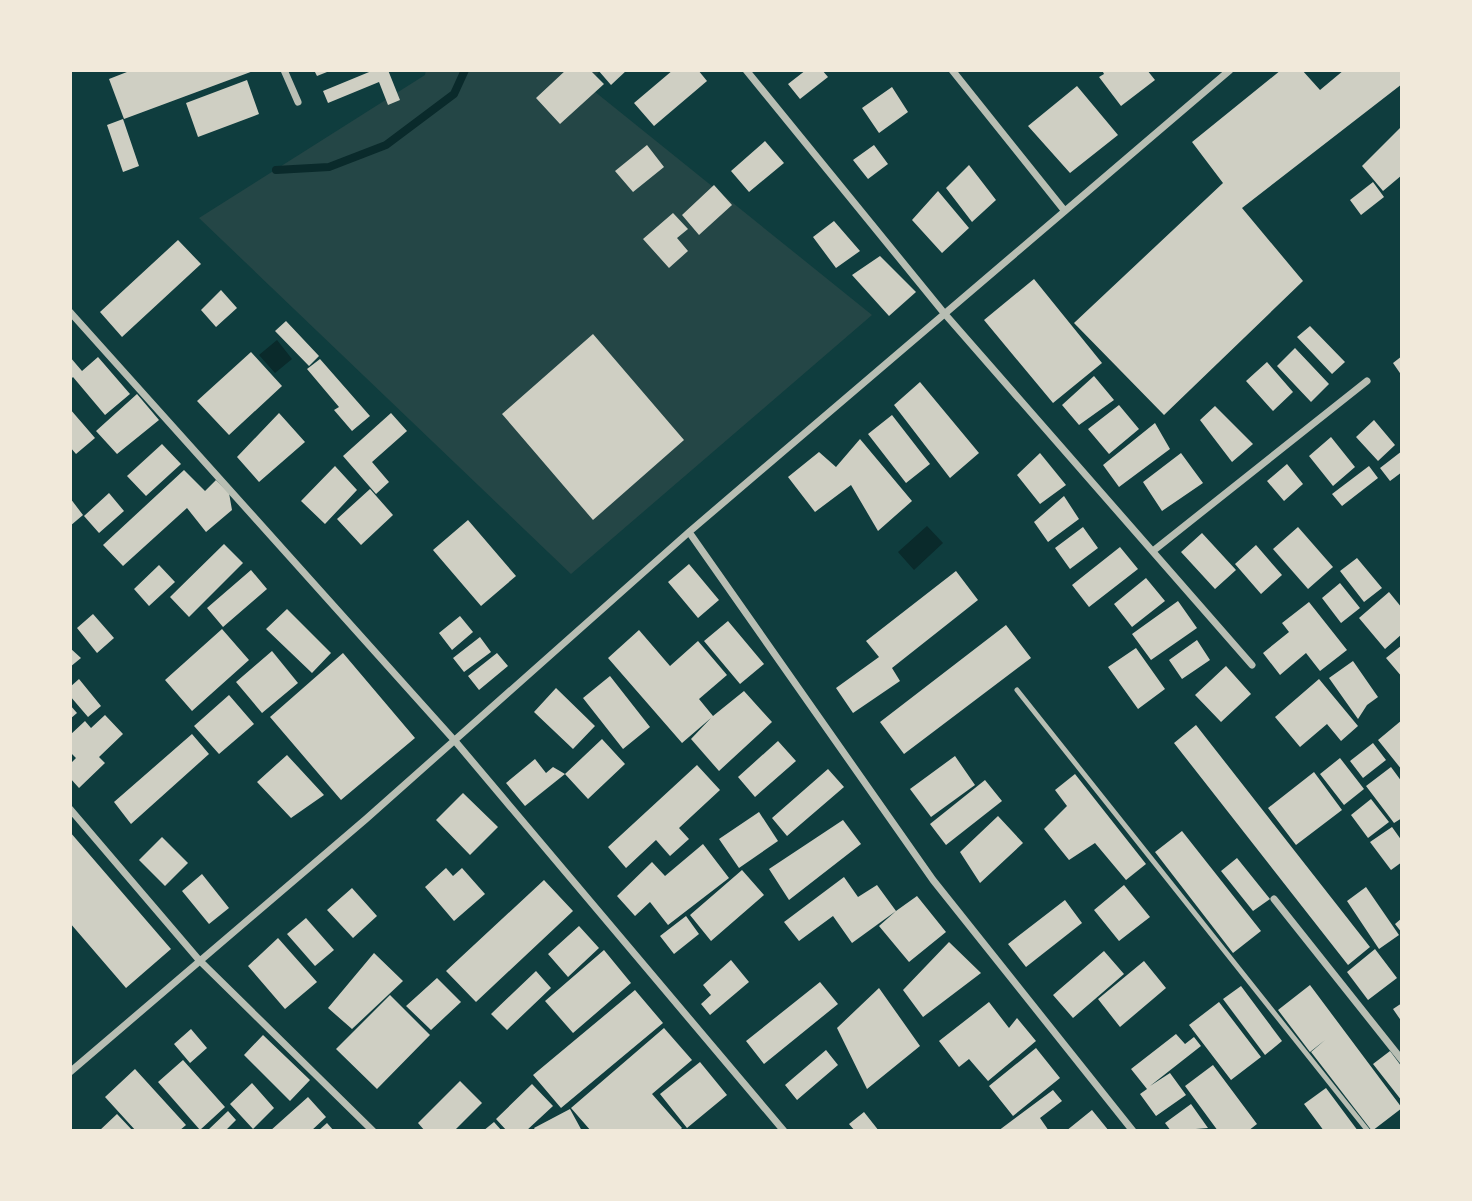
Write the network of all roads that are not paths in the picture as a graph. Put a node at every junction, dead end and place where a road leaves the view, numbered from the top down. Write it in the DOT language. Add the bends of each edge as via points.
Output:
graph roads {
  1 [pos="284,70"];
  2 [pos="746,70"];
  3 [pos="951,70"];
  4 [pos="1230,70"];
  5 [pos="298,102"];
  6 [pos="1064,210"];
  7 [pos="70,312"];
  8 [pos="944,313"];
  9 [pos="1367,381"];
  10 [pos="689,532"];
  11 [pos="1153,551"];
  12 [pos="1252,665"];
  13 [pos="1017,690"];
  14 [pos="455,740"];
  15 [pos="70,809"];
  16 [pos="1274,899"];
  17 [pos="199,960"];
  18 [pos="1402,1060"];
  19 [pos="70,1072"];
  20 [pos="373,1131"];
  21 [pos="784,1131"];
  22 [pos="1132,1131"];
  23 [pos="1368,1131"];
  1 -- 5 [label="street"];
  2 -- 8 [label="street"];
  3 -- 6 [label="street"];
  4 -- 6 [label="street"];
  6 -- 8 [label="street"];
  7 -- 14 [label="street"];
  8 -- 10 [label="street"];
  8 -- 11 [label="street"];
  9 -- 11 [label="street"];
  10 -- 14 [label="street"];
  10 -- 22 [label="street" via="933,880"];
  11 -- 12 [label="street"];
  13 -- 23 [label="lane"];
  14 -- 17 [label="street"];
  14 -- 21 [label="street"];
  15 -- 17 [label="street"];
  16 -- 18 [label="street"];
  17 -- 19 [label="street"];
  17 -- 20 [label="street"];
}
